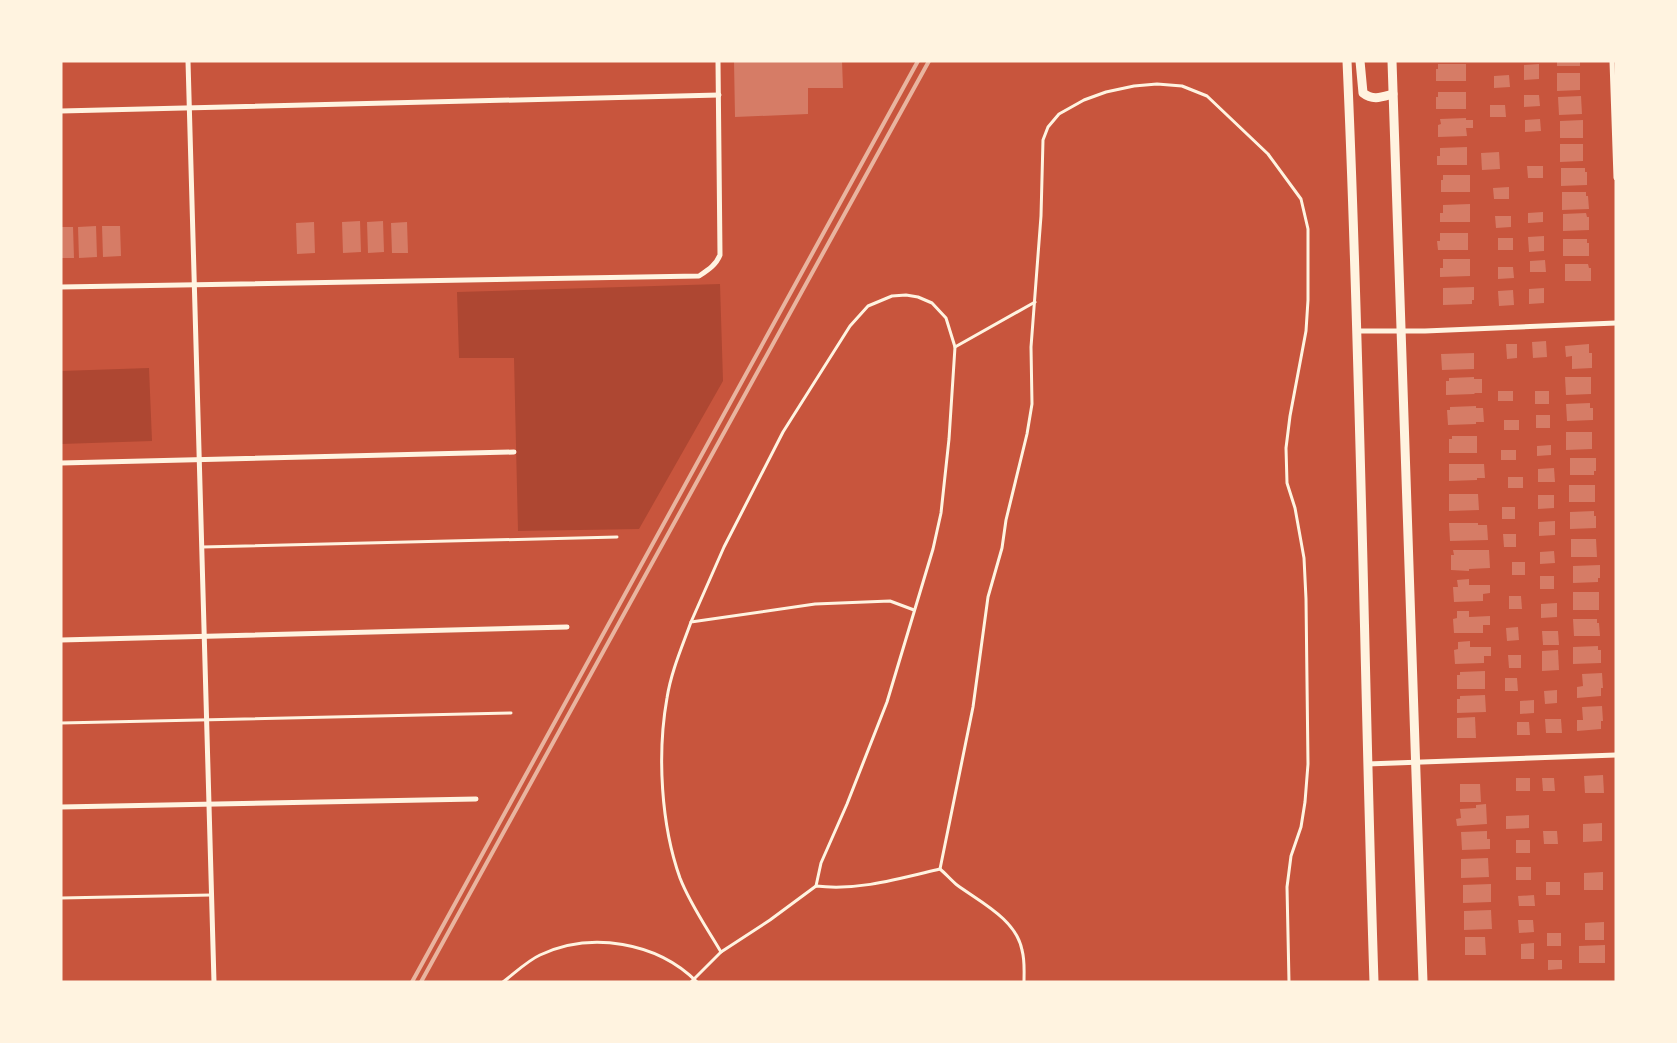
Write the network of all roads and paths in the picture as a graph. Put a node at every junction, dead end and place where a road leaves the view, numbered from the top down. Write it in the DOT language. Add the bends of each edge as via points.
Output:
graph roads {
  1 [pos="188,61"];
  2 [pos="718,61"];
  3 [pos="1347,61"];
  4 [pos="1360,61"];
  5 [pos="1392,61"];
  6 [pos="1612,61"];
  7 [pos="1393,94"];
  8 [pos="719,95"];
  9 [pos="189,107"];
  10 [pos="61,110"];
  11 [pos="1616,178"];
  12 [pos="194,284"];
  13 [pos="61,287"];
  14 [pos="1036,301"];
  15 [pos="1616,323"];
  16 [pos="1357,331"];
  17 [pos="1401,331"];
  18 [pos="955,347"];
  19 [pos="514,452"];
  20 [pos="199,460"];
  21 [pos="61,463"];
  22 [pos="617,537"];
  23 [pos="201,548"];
  24 [pos="914,610"];
  25 [pos="691,622"];
  26 [pos="567,627"];
  27 [pos="204,636"];
  28 [pos="61,640"];
  29 [pos="511,713"];
  30 [pos="206,720"];
  31 [pos="61,723"];
  32 [pos="1616,755"];
  33 [pos="1416,762"];
  34 [pos="1367,764"];
  35 [pos="476,799"];
  36 [pos="208,804"];
  37 [pos="61,807"];
  38 [pos="940,869"];
  39 [pos="816,886"];
  40 [pos="211,895"];
  41 [pos="61,898"];
  42 [pos="721,952"];
  43 [pos="692,980"];
  44 [pos="214,982"];
  45 [pos="503,982"];
  46 [pos="697,982"];
  47 [pos="1024,982"];
  48 [pos="1289,982"];
  49 [pos="1374,982"];
  50 [pos="1423,982"];
  1 -- 9 [label="street"];
  2 -- 8 [label="street"];
  3 -- 16 [label="main road"];
  4 -- 7 [label="main road" via="1363,93 1375,98"];
  5 -- 7 [label="main road"];
  6 -- 11 [label="street"];
  7 -- 17 [label="main road"];
  8 -- 9 [label="street"];
  8 -- 12 [label="street" via="721,246 718,260 699,276"];
  9 -- 10 [label="street"];
  9 -- 12 [label="street"];
  12 -- 13 [label="street"];
  12 -- 20 [label="street"];
  14 -- 18 [label="lane"];
  14 -- 38 [label="lane" via="1031,347 1030,419 988,598 973,707"];
  14 -- 48 [label="lane" via="1043,140 1048,127 1059,114 1084,100 1106,92 1157,84 1182,86 1207,96 1268,154 1301,199 1308,229 1308,300 1306,331 1286,448 1287,483 1304,558 1308,764 1301,827 1291,856 1287,887"];
  15 -- 17 [label="street"];
  16 -- 17 [label="street"];
  16 -- 34 [label="main road"];
  17 -- 33 [label="main road"];
  18 -- 24 [label="lane" via="941,513"];
  18 -- 25 [label="lane" via="946,318 932,303 918,297 892,296 868,306 858,316 783,432 724,547"];
  19 -- 20 [label="street"];
  20 -- 21 [label="street"];
  20 -- 23 [label="street"];
  22 -- 23 [label="lane"];
  23 -- 27 [label="street"];
  24 -- 25 [label="lane" via="890,601 815,604"];
  24 -- 39 [label="lane" via="887,702 821,863"];
  25 -- 42 [label="lane" via="667,697 662,742 663,787 669,838 681,879"];
  26 -- 27 [label="street"];
  27 -- 28 [label="street"];
  27 -- 30 [label="street"];
  29 -- 30 [label="lane"];
  30 -- 31 [label="lane"];
  30 -- 36 [label="street"];
  32 -- 33 [label="street"];
  33 -- 34 [label="street"];
  33 -- 50 [label="main road"];
  34 -- 49 [label="main road"];
  35 -- 36 [label="street"];
  36 -- 37 [label="street"];
  36 -- 40 [label="street"];
  38 -- 39 [label="lane" via="863,887"];
  38 -- 47 [label="lane" via="986,904 1018,938 1024,963"];
  39 -- 42 [label="lane"];
  40 -- 41 [label="lane"];
  40 -- 44 [label="street"];
  42 -- 43 [label="lane"];
  43 -- 45 [label="lane" via="672,962 648,951 601,942 576,943 553,949"];
  43 -- 46 [label="lane"];
}
